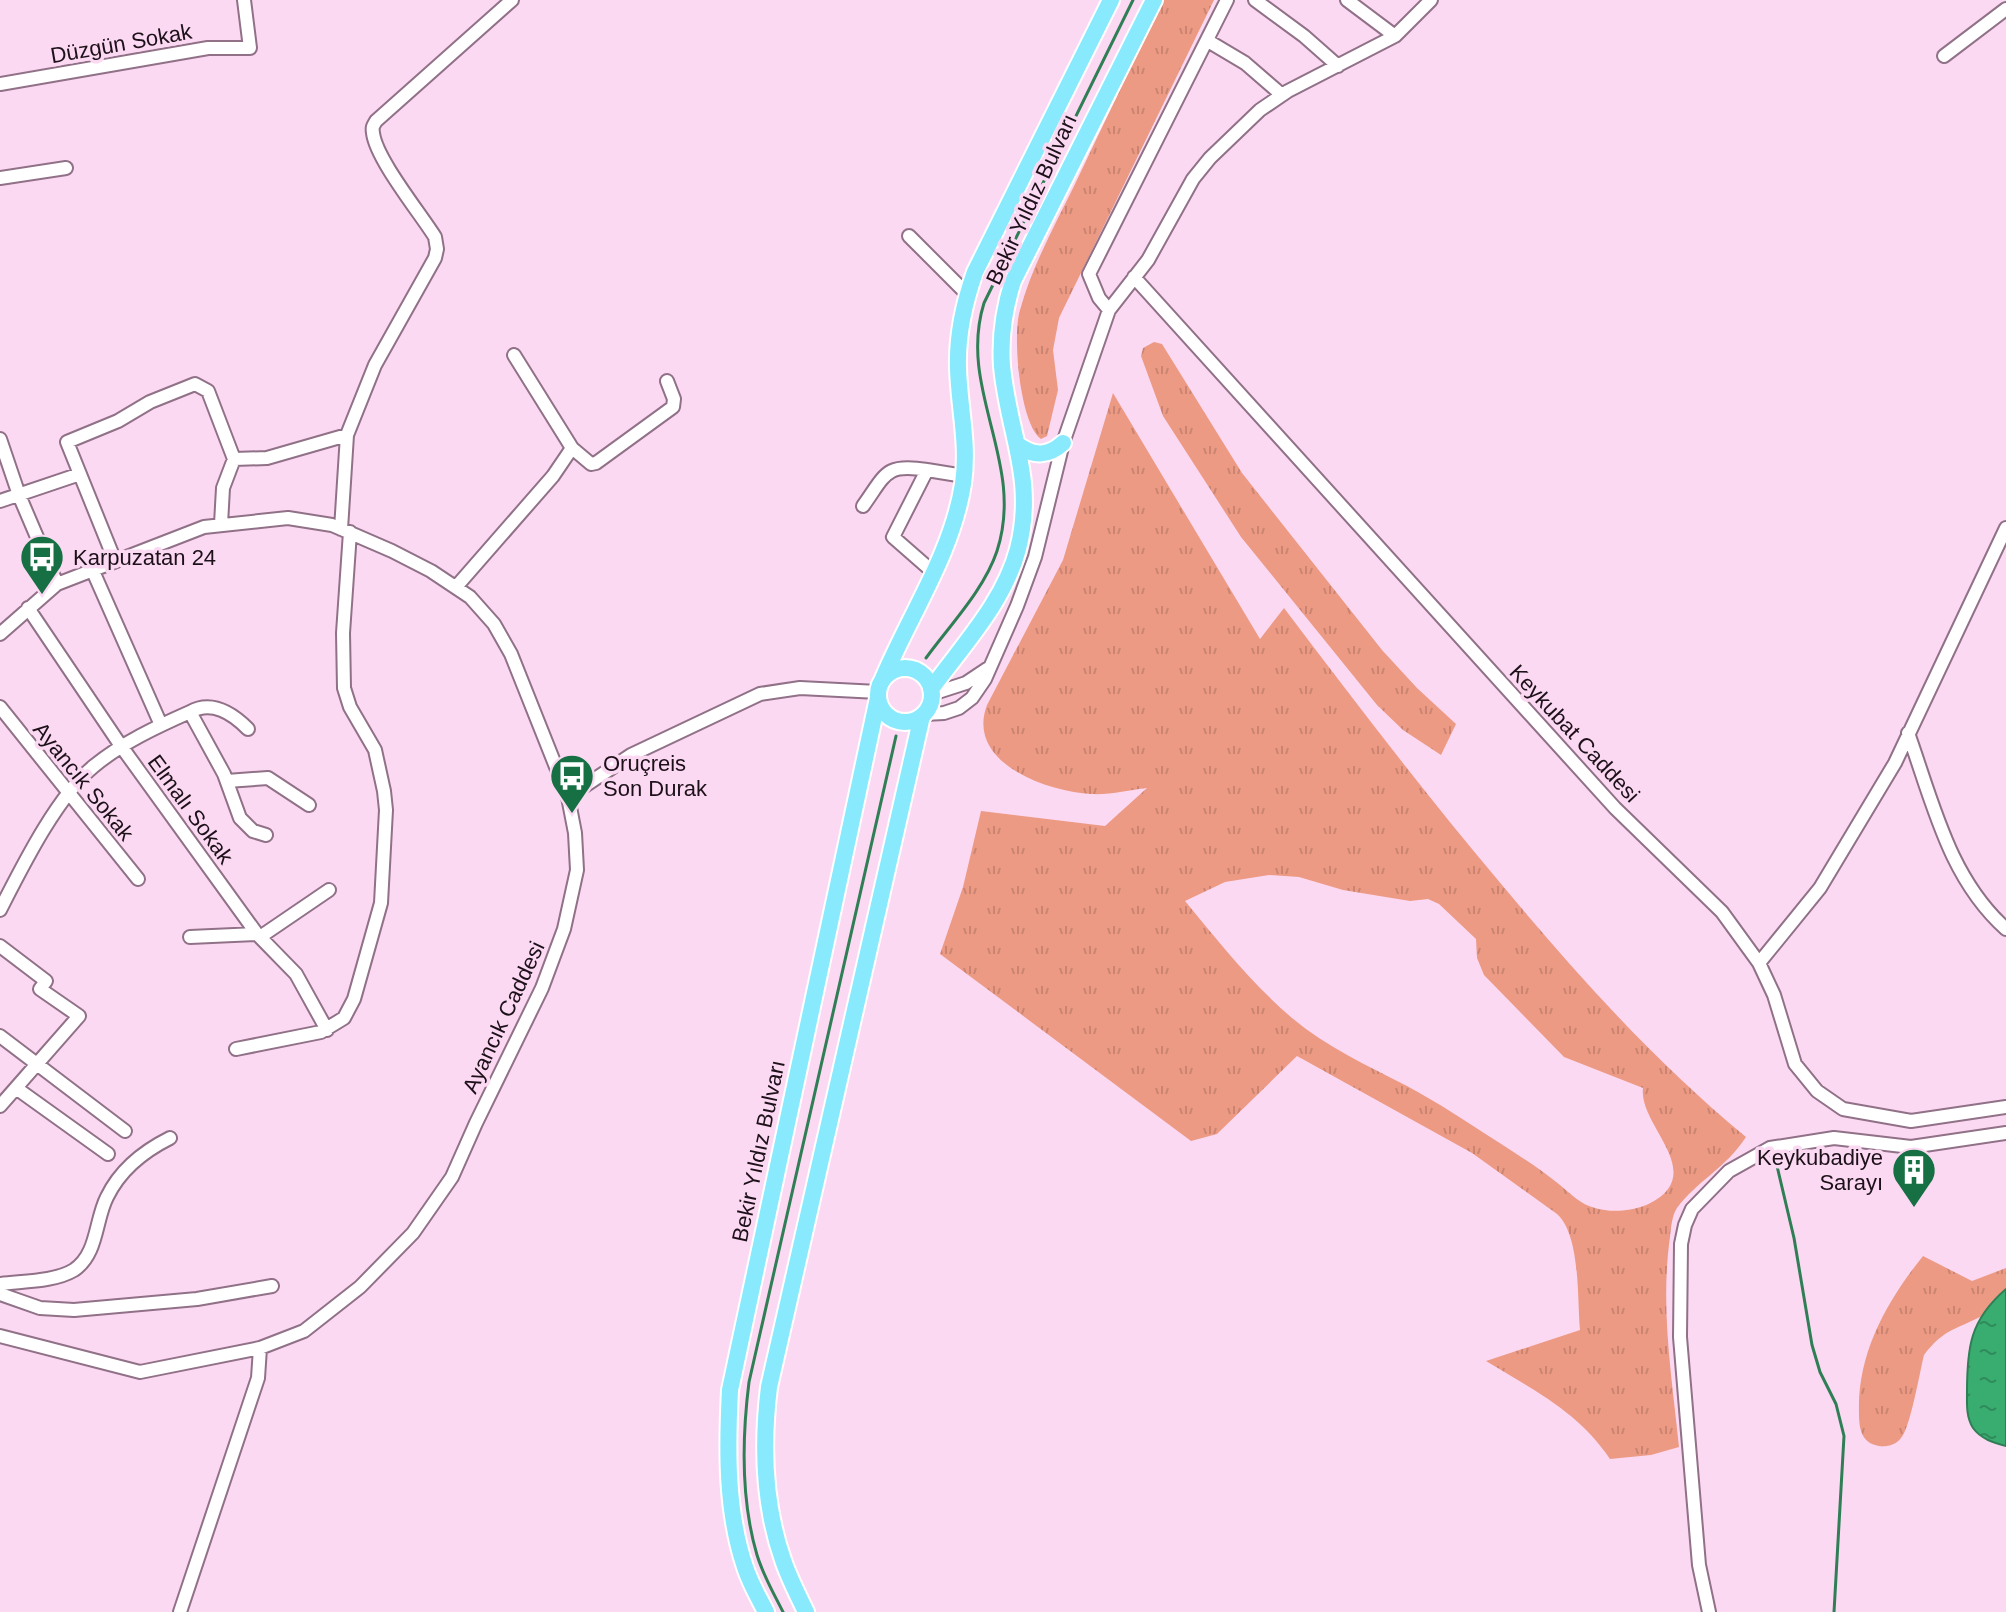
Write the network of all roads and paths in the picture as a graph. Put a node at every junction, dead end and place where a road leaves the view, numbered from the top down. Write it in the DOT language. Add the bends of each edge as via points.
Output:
graph roads {
  1 [pos="244,0"];
  2 [pos="512,0"];
  3 [pos="1111,0"];
  4 [pos="1154,0"];
  5 [pos="1227,0"];
  6 [pos="1255,0"];
  7 [pos="1347,0"];
  8 [pos="1431,0"];
  9 [pos="2006,9"];
  10 [pos="1395,36"];
  11 [pos="1208,41"];
  12 [pos="1944,56"];
  13 [pos="1338,66"];
  14 [pos="0,84"];
  15 [pos="1282,95"];
  16 [pos="66,168"];
  17 [pos="0,178"];
  18 [pos="909,236"];
  19 [pos="1134,277"];
  20 [pos="968,295"];
  21 [pos="1109,310"];
  22 [pos="514,355"];
  23 [pos="667,381"];
  24 [pos="347,435"];
  25 [pos="0,439"];
  26 [pos="1063,443"];
  27 [pos="1018,445"];
  28 [pos="572,448"];
  29 [pos="234,459"];
  30 [pos="927,470"];
  31 [pos="80,474"];
  32 [pos="964,476"];
  33 [pos="19,495"];
  34 [pos="0,501"];
  35 [pos="863,506"];
  36 [pos="221,524"];
  37 [pos="2006,528"];
  38 [pos="345,531"];
  39 [pos="115,561"];
  40 [pos="92,569"];
  41 [pos="933,572"];
  42 [pos="57,584"];
  43 [pos="456,587"];
  44 [pos="28,608"];
  45 [pos="0,634"];
  46 [pos="991,663"];
  47 [pos="879,690"];
  48 [pos="932,692"];
  49 [pos="0,707"];
  50 [pos="190,712"];
  51 [pos="923,715"];
  52 [pos="161,725"];
  53 [pos="248,729"];
  54 [pos="1908,733"];
  55 [pos="121,746"];
  56 [pos="227,781"];
  57 [pos="69,795"];
  58 [pos="568,797"];
  59 [pos="309,805"];
  60 [pos="266,835"];
  61 [pos="138,879"];
  62 [pos="329,890"];
  63 [pos="0,910"];
  64 [pos="2006,929"];
  65 [pos="259,935"];
  66 [pos="190,937"];
  67 [pos="0,946"];
  68 [pos="1759,963"];
  69 [pos="327,1030"];
  70 [pos="0,1036"];
  71 [pos="236,1049"];
  72 [pos="37,1064"];
  73 [pos="16,1088"];
  74 [pos="0,1106"];
  75 [pos="2006,1107"];
  76 [pos="125,1131"];
  77 [pos="2006,1133"];
  78 [pos="170,1138"];
  79 [pos="108,1154"];
  80 [pos="0,1284"];
  81 [pos="272,1286"];
  82 [pos="0,1294"];
  83 [pos="0,1336"];
  84 [pos="260,1348"];
  85 [pos="180,1612"];
  86 [pos="766,1612"];
  87 [pos="806,1612"];
  88 [pos="1709,1612"];
  1 -- 14 [label="street, Düzgün Sokak" via="250,48 208,48"];
  2 -- 24 [label="street" via="374,124 388,168 435,237 437,249 375,365"];
  3 -- 20 [label="main road, Bekir Yıldız Bulvarı" via="980,258"];
  4 -- 27 [label="main road, Bekir Yıldız Bulvarı" via="1013,281 1002,358"];
  5 -- 11 [label="street"];
  6 -- 13 [label="street"];
  7 -- 10 [label="street"];
  8 -- 10 [label="street"];
  9 -- 12 [label="street"];
  10 -- 13 [label="street"];
  11 -- 15 [label="street" via="1245,63"];
  11 -- 21 [label="street" via="1089,274"];
  13 -- 15 [label="street"];
  15 -- 19 [label="street" via="1201,167"];
  16 -- 17 [label="street"];
  18 -- 20 [label="street"];
  19 -- 21 [label="street"];
  19 -- 68 [label="street, Keykubat Caddesi" via="1615,808 1722,912"];
  20 -- 32 [label="main road, Bekir Yıldız Bulvarı" via="958,353 966,433"];
  21 -- 26 [label="street"];
  22 -- 28 [label="street"];
  23 -- 28 [label="street" via="673,407 596,463 587,463"];
  24 -- 29 [label="street" via="267,458"];
  24 -- 38 [label="street"];
  25 -- 33 [label="street"];
  26 -- 27 [label="main road" via="1043,454"];
  26 -- 46 [label="street" via="1035,557"];
  27 -- 48 [label="main road, Bekir Yıldız Bulvarı" via="1024,501 1013,565 991,608"];
  28 -- 43 [label="street"];
  29 -- 31 [label="street" via="208,391 195,384 67,442"];
  29 -- 36 [label="street" via="223,488"];
  30 -- 32 [label="street"];
  30 -- 35 [label="street" via="904,466 891,471"];
  30 -- 41 [label="street" via="893,537"];
  31 -- 33 [label="street"];
  31 -- 39 [label="street"];
  32 -- 41 [label="main road, Bekir Yıldız Bulvarı" via="955,519"];
  33 -- 34 [label="street"];
  33 -- 42 [label="street"];
  36 -- 38 [label="street, Ayancık Caddesi" via="296,518"];
  36 -- 39 [label="street, Ayancık Caddesi"];
  37 -- 54 [label="street"];
  38 -- 43 [label="street, Ayancık Caddesi"];
  38 -- 69 [label="street" via="344,688 375,750 386,810 381,903 352,1006"];
  39 -- 40 [label="street, Ayancık Caddesi"];
  40 -- 42 [label="street, Ayancık Caddesi"];
  40 -- 52 [label="street"];
  41 -- 47 [label="main road, Bekir Yıldız Bulvarı"];
  42 -- 44 [label="street, Ayancık Caddesi"];
  43 -- 58 [label="street, Ayancık Caddesi" via="487,614 511,654"];
  44 -- 45 [label="street, Ayancık Caddesi"];
  44 -- 55 [label="street, Elmalı Sokak"];
  46 -- 48 [label="street" via="972,681"];
  46 -- 51 [label="street" via="966,704"];
  47 -- 48 [label="main road" via="890,672 908,668 924,676"];
  47 -- 51 [label="main road" via="886,714 896,720 908,722"];
  47 -- 58 [label="street" via="800,688 760,694 631,755"];
  47 -- 86 [label="main road, Bekir Yıldız Bulvarı" via="730,1390 727,1440 734,1521 746,1571"];
  48 -- 51 [label="main road"];
  49 -- 57 [label="street, Ayancık Sokak"];
  50 -- 52 [label="street"];
  50 -- 53 [label="street" via="217,708"];
  50 -- 56 [label="street"];
  51 -- 87 [label="main road" via="769,1387 766,1457 771,1512 784,1563"];
  52 -- 55 [label="street"];
  54 -- 64 [label="street" via="1959,870"];
  54 -- 68 [label="street" via="1820,888"];
  55 -- 57 [label="street" via="91,768"];
  55 -- 65 [label="street, Elmalı Sokak"];
  56 -- 59 [label="street" via="268,778"];
  56 -- 60 [label="street" via="240,818"];
  57 -- 61 [label="street, Ayancık Sokak"];
  57 -- 63 [label="street"];
  58 -- 84 [label="street, Ayancık Caddesi" via="577,870 564,929 542,988 452,1177 413,1233 360,1287 304,1331"];
  62 -- 65 [label="street"];
  65 -- 66 [label="street"];
  65 -- 69 [label="street, Elmalı Sokak" via="296,974"];
  67 -- 72 [label="street" via="46,981 40,989 79,1016"];
  68 -- 75 [label="street, Keykubat Caddesi" via="1795,1064 1817,1091 1843,1109 1911,1121"];
  69 -- 71 [label="street"];
  70 -- 72 [label="street"];
  72 -- 73 [label="street"];
  72 -- 76 [label="street"];
  73 -- 74 [label="street"];
  73 -- 79 [label="street"];
  77 -- 88 [label="street" via="1911,1147 1834,1138 1770,1148 1729,1171 1692,1209 1681,1244 1681,1367 1699,1565"];
  78 -- 80 [label="street" via="138,1158 112,1187 89,1252 77,1268"];
  81 -- 82 [label="street" via="159,1304 74,1310 40,1308"];
  83 -- 84 [label="street, Ayancık Caddesi" via="140,1372"];
  84 -- 85 [label="street" via="258,1378"];
}
